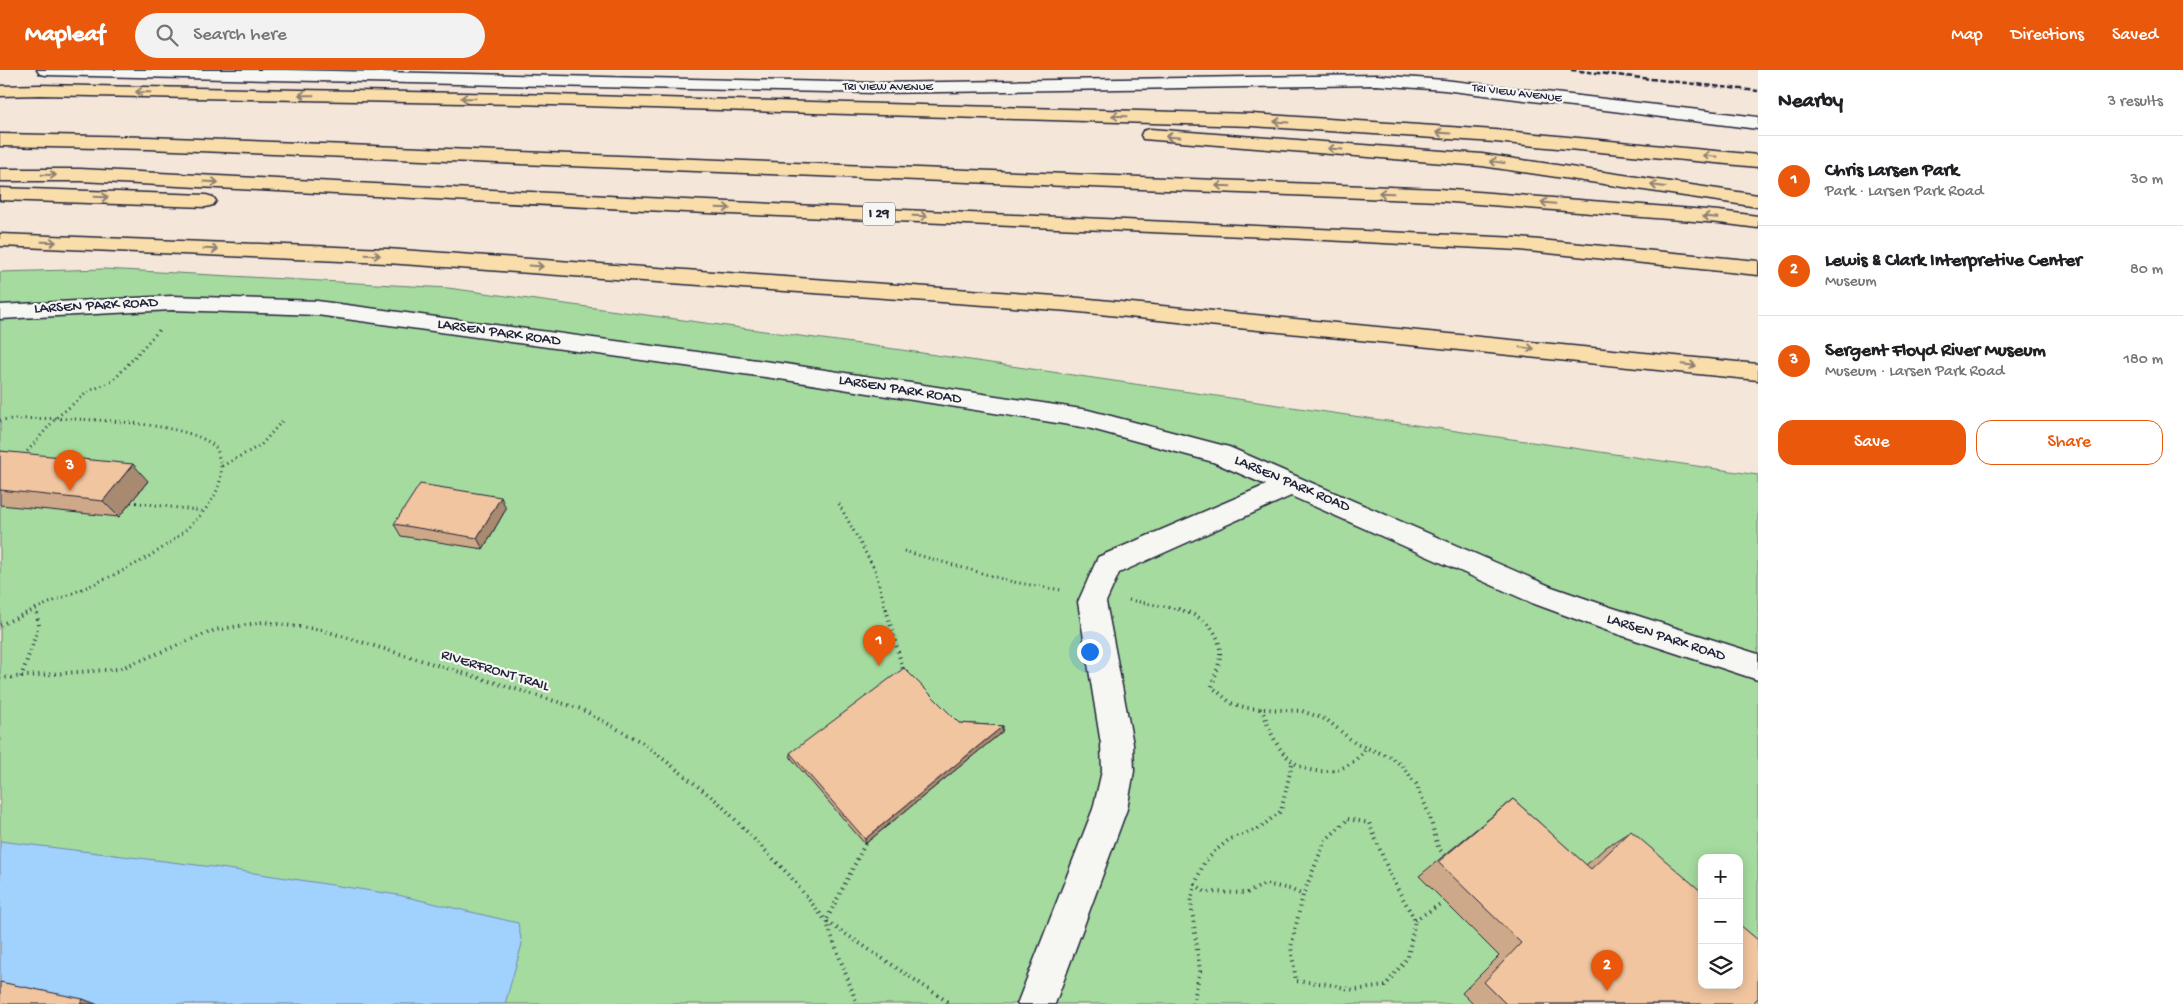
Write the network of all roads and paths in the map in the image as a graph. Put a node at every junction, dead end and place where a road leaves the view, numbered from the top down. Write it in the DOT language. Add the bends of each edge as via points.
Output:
graph roads {
  1 [pos="46,70"];
  2 [pos="1063,70"];
  3 [pos="250,72"];
  4 [pos="970,79"];
  5 [pos="1071,86"];
  6 [pos="0,91"];
  7 [pos="517,99"];
  8 [pos="1758,124"];
  9 [pos="0,140"];
  10 [pos="1758,161"];
  11 [pos="0,175"];
  12 [pos="0,194"];
  13 [pos="1758,201"];
  14 [pos="685,206"];
  15 [pos="1758,222"];
  16 [pos="0,240"];
  17 [pos="1758,268"];
  18 [pos="172,303"];
  19 [pos="0,312"];
  20 [pos="1758,372"];
  21 [pos="56,418"];
  22 [pos="0,420"];
  23 [pos="282,422"];
  24 [pos="19,460"];
  25 [pos="222,466"];
  26 [pos="1292,485"];
  27 [pos="131,502"];
  28 [pos="839,504"];
  29 [pos="204,512"];
  30 [pos="904,551"];
  31 [pos="1095,595"];
  32 [pos="36,609"];
  33 [pos="0,625"];
  34 [pos="1758,667"];
  35 [pos="904,674"];
  36 [pos="21,677"];
  37 [pos="0,678"];
  38 [pos="1260,708"];
  39 [pos="1366,748"];
  40 [pos="1292,764"];
  41 [pos="865,844"];
  42 [pos="1445,856"];
  43 [pos="1195,884"];
  44 [pos="1303,895"];
  45 [pos="1442,903"];
  46 [pos="1415,920"];
  47 [pos="826,921"];
  48 [pos="857,1004"];
  49 [pos="951,1004"];
  50 [pos="1036,1004"];
  51 [pos="1193,1004"];
  1 -- 3 [label="street, TRI VIEW AVENUE"];
  2 -- 5 [label="street"];
  3 -- 4 [label="street, TRI VIEW AVENUE" via="867,88"];
  4 -- 5 [label="street, TRI VIEW AVENUE"];
  5 -- 8 [label="street, TRI VIEW AVENUE" via="1376,80 1444,85"];
  7 -- 6 [label="highway, one-way"];
  10 -- 7 [label="highway, one-way" via="1495,136 1252,120"];
  13 -- 7 [label="highway, one-way" via="1482,160 1130,134 707,116"];
  15 -- 9 [label="highway, one-way" via="1429,194 148,143"];
  11 -- 14 [label="highway, I 29, one-way" via="80,176"];
  12 -- 14 [label="highway, one-way" via="293,204"];
  14 -- 17 [label="highway, I 29, one-way" via="1519,244"];
  16 -- 20 [label="highway, one-way" via="387,256 1069,304"];
  18 -- 19 [label="street, LARSEN PARK ROAD"];
  18 -- 21 [label="path" via="158,332 113,381 89,391"];
  18 -- 26 [label="street, LARSEN PARK ROAD" via="317,308 786,372 1088,418 1220,454"];
  21 -- 22 [label="path"];
  21 -- 24 [label="path"];
  21 -- 25 [label="path" via="175,430 215,447"];
  23 -- 25 [label="path" via="261,445"];
  25 -- 29 [label="path" via="220,486"];
  26 -- 31 [label="street" via="1108,565"];
  26 -- 34 [label="street, LARSEN PARK ROAD" via="1542,595"];
  27 -- 29 [label="path"];
  28 -- 35 [label="path" via="876,570"];
  29 -- 32 [label="path" via="177,538 149,558"];
  30 -- 31 [label="path" via="1014,582"];
  31 -- 38 [label="path" via="1189,611 1201,616 1216,636 1221,655 1212,687 1232,703"];
  31 -- 50 [label="street" via="1092,602 1104,662 1118,771 1110,809"];
  32 -- 33 [label="path"];
  32 -- 36 [label="path" via="40,626"];
  36 -- 37 [label="path, RIVERFRONT TRAIL"];
  36 -- 47 [label="path, RIVERFRONT TRAIL" via="119,669 215,630 263,622 322,630 581,709 643,743 719,803 789,875"];
  38 -- 39 [label="path" via="1302,711 1327,720 1356,744"];
  38 -- 40 [label="path" via="1275,740"];
  39 -- 40 [label="path" via="1354,762 1337,770 1303,770"];
  39 -- 42 [label="path" via="1391,757 1416,784 1438,847"];
  40 -- 43 [label="path" via="1281,811 1260,828 1230,839 1215,851 1204,863"];
  41 -- 47 [label="path"];
  43 -- 44 [label="path" via="1205,892 1247,893 1265,884"];
  43 -- 51 [label="path" via="1191,903 1200,971"];
  44 -- 46 [label="path" via="1325,841 1348,819 1369,823 1392,879"];
  44 -- 46 [label="path" via="1291,947 1296,981 1354,990 1385,986 1408,957"];
  45 -- 46 [label="path"];
  47 -- 48 [label="path, RIVERFRONT TRAIL"];
  47 -- 49 [label="path"];
}
